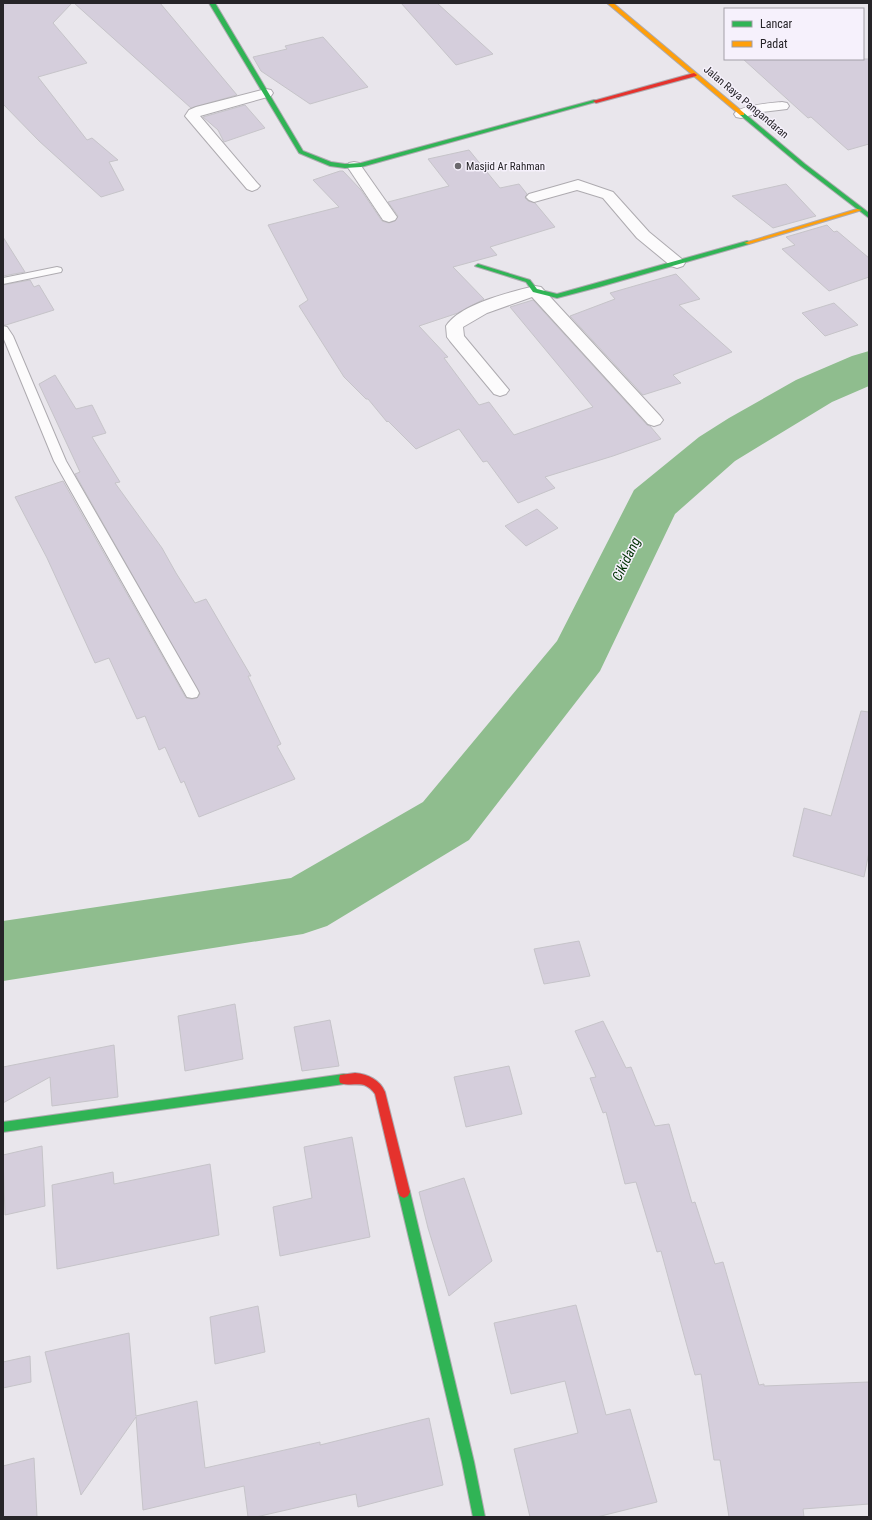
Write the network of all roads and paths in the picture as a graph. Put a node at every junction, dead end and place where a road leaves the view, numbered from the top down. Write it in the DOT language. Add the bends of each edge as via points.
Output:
graph roads {
  1 [pos="212,3"];
  2 [pos="610,3"];
  3 [pos="694,75"];
  4 [pos="266,92"];
  5 [pos="782,106"];
  6 [pos="741,114"];
  7 [pos="354,166"];
  8 [pos="252,186"];
  9 [pos="534,197"];
  10 [pos="860,210"];
  11 [pos="869,216"];
  12 [pos="389,217"];
  13 [pos="677,263"];
  14 [pos="478,266"];
  15 [pos="57,270"];
  16 [pos="3,281"];
  17 [pos="535,291"];
  18 [pos="3,328"];
  19 [pos="500,390"];
  20 [pos="654,420"];
  21 [pos="192,693"];
  22 [pos="3,1127"];
  23 [pos="479,1517"];
  1 -- 4 [label="main road"];
  2 -- 3 [label="main road, Jalan Raya Pangandaran"];
  3 -- 6 [label="main road, Jalan Raya Pangandaran"];
  3 -- 7 [label="main road"];
  4 -- 7 [label="main road" via="301,152 330,165"];
  4 -- 8 [label="street" via="201,110 192,116"];
  5 -- 6 [label="street"];
  6 -- 10 [label="main road, Jalan Raya Pangandaran"];
  7 -- 12 [label="street"];
  9 -- 13 [label="street" via="578,185 608,195 643,235"];
  10 -- 11 [label="main road, Jalan Raya Pangandaran"];
  10 -- 13 [label="main road"];
  13 -- 17 [label="main road" via="557,296"];
  14 -- 17 [label="main road" via="528,281"];
  15 -- 16 [label="lane"];
  17 -- 19 [label="street" via="462,318 454,326 456,337"];
  17 -- 20 [label="street"];
  18 -- 21 [label="lane" via="60,461"];
  22 -- 23 [label="main road" via="353,1078 366,1078 374,1083 380,1092"];
}
